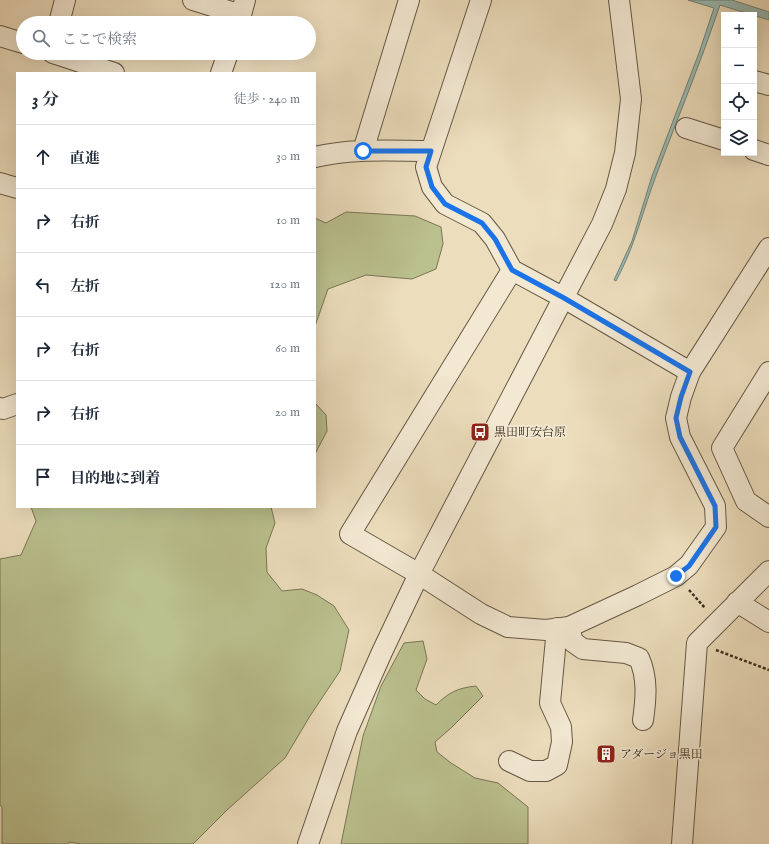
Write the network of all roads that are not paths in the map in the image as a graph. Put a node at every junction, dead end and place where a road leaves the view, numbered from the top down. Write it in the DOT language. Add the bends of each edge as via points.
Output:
graph roads {
  1 [pos="65,0"];
  2 [pos="193,0"];
  3 [pos="409,0"];
  4 [pos="481,0"];
  5 [pos="619,0"];
  6 [pos="241,13"];
  7 [pos="61,16"];
  8 [pos="0,36"];
  9 [pos="16,41"];
  10 [pos="74,60"];
  11 [pos="226,60"];
  12 [pos="111,72"];
  13 [pos="221,72"];
  14 [pos="757,82"];
  15 [pos="769,85"];
  16 [pos="686,128"];
  17 [pos="721,139"];
  18 [pos="363,151"];
  19 [pos="431,151"];
  20 [pos="757,151"];
  21 [pos="769,155"];
  22 [pos="316,157"];
  23 [pos="0,183"];
  24 [pos="16,188"];
  25 [pos="769,248"];
  26 [pos="512,270"];
  27 [pos="564,298"];
  28 [pos="690,372"];
  29 [pos="769,372"];
  30 [pos="16,404"];
  31 [pos="0,408"];
  32 [pos="769,517"];
  33 [pos="769,571"];
  34 [pos="419,574"];
  35 [pos="737,602"];
  36 [pos="769,622"];
  37 [pos="563,628"];
  38 [pos="643,720"];
  39 [pos="509,761"];
  40 [pos="308,844"];
  41 [pos="682,844"];
  1 -- 7 [label="street"];
  2 -- 6 [label="street"];
  3 -- 18 [label="street"];
  4 -- 19 [label="street"];
  5 -- 27 [label="street" via="631,99 625,153 616,188 602,224"];
  8 -- 9 [label="street"];
  10 -- 12 [label="street"];
  11 -- 13 [label="street"];
  14 -- 15 [label="street"];
  16 -- 17 [label="street"];
  18 -- 19 [label="street"];
  18 -- 22 [label="street"];
  19 -- 26 [label="street" via="426,167 432,187 445,204 482,223 495,239"];
  20 -- 21 [label="street"];
  23 -- 24 [label="street"];
  25 -- 28 [label="street"];
  26 -- 27 [label="street"];
  26 -- 34 [label="street" via="350,534"];
  27 -- 28 [label="street"];
  27 -- 34 [label="street"];
  28 -- 37 [label="street" via="676,418 680,437 715,506 716,527 689,566 676,576"];
  29 -- 32 [label="street" via="722,448 746,501"];
  30 -- 31 [label="street"];
  33 -- 35 [label="street"];
  34 -- 37 [label="street" via="481,614 508,627 546,630"];
  34 -- 40 [label="street" via="347,731"];
  35 -- 36 [label="street"];
  35 -- 41 [label="street" via="696,643"];
  37 -- 38 [label="street" via="573,642 583,649 626,653 639,658 644,670 646,700"];
  37 -- 39 [label="street" via="550,703 561,727 562,742 557,764 546,772 530,771"];
}
